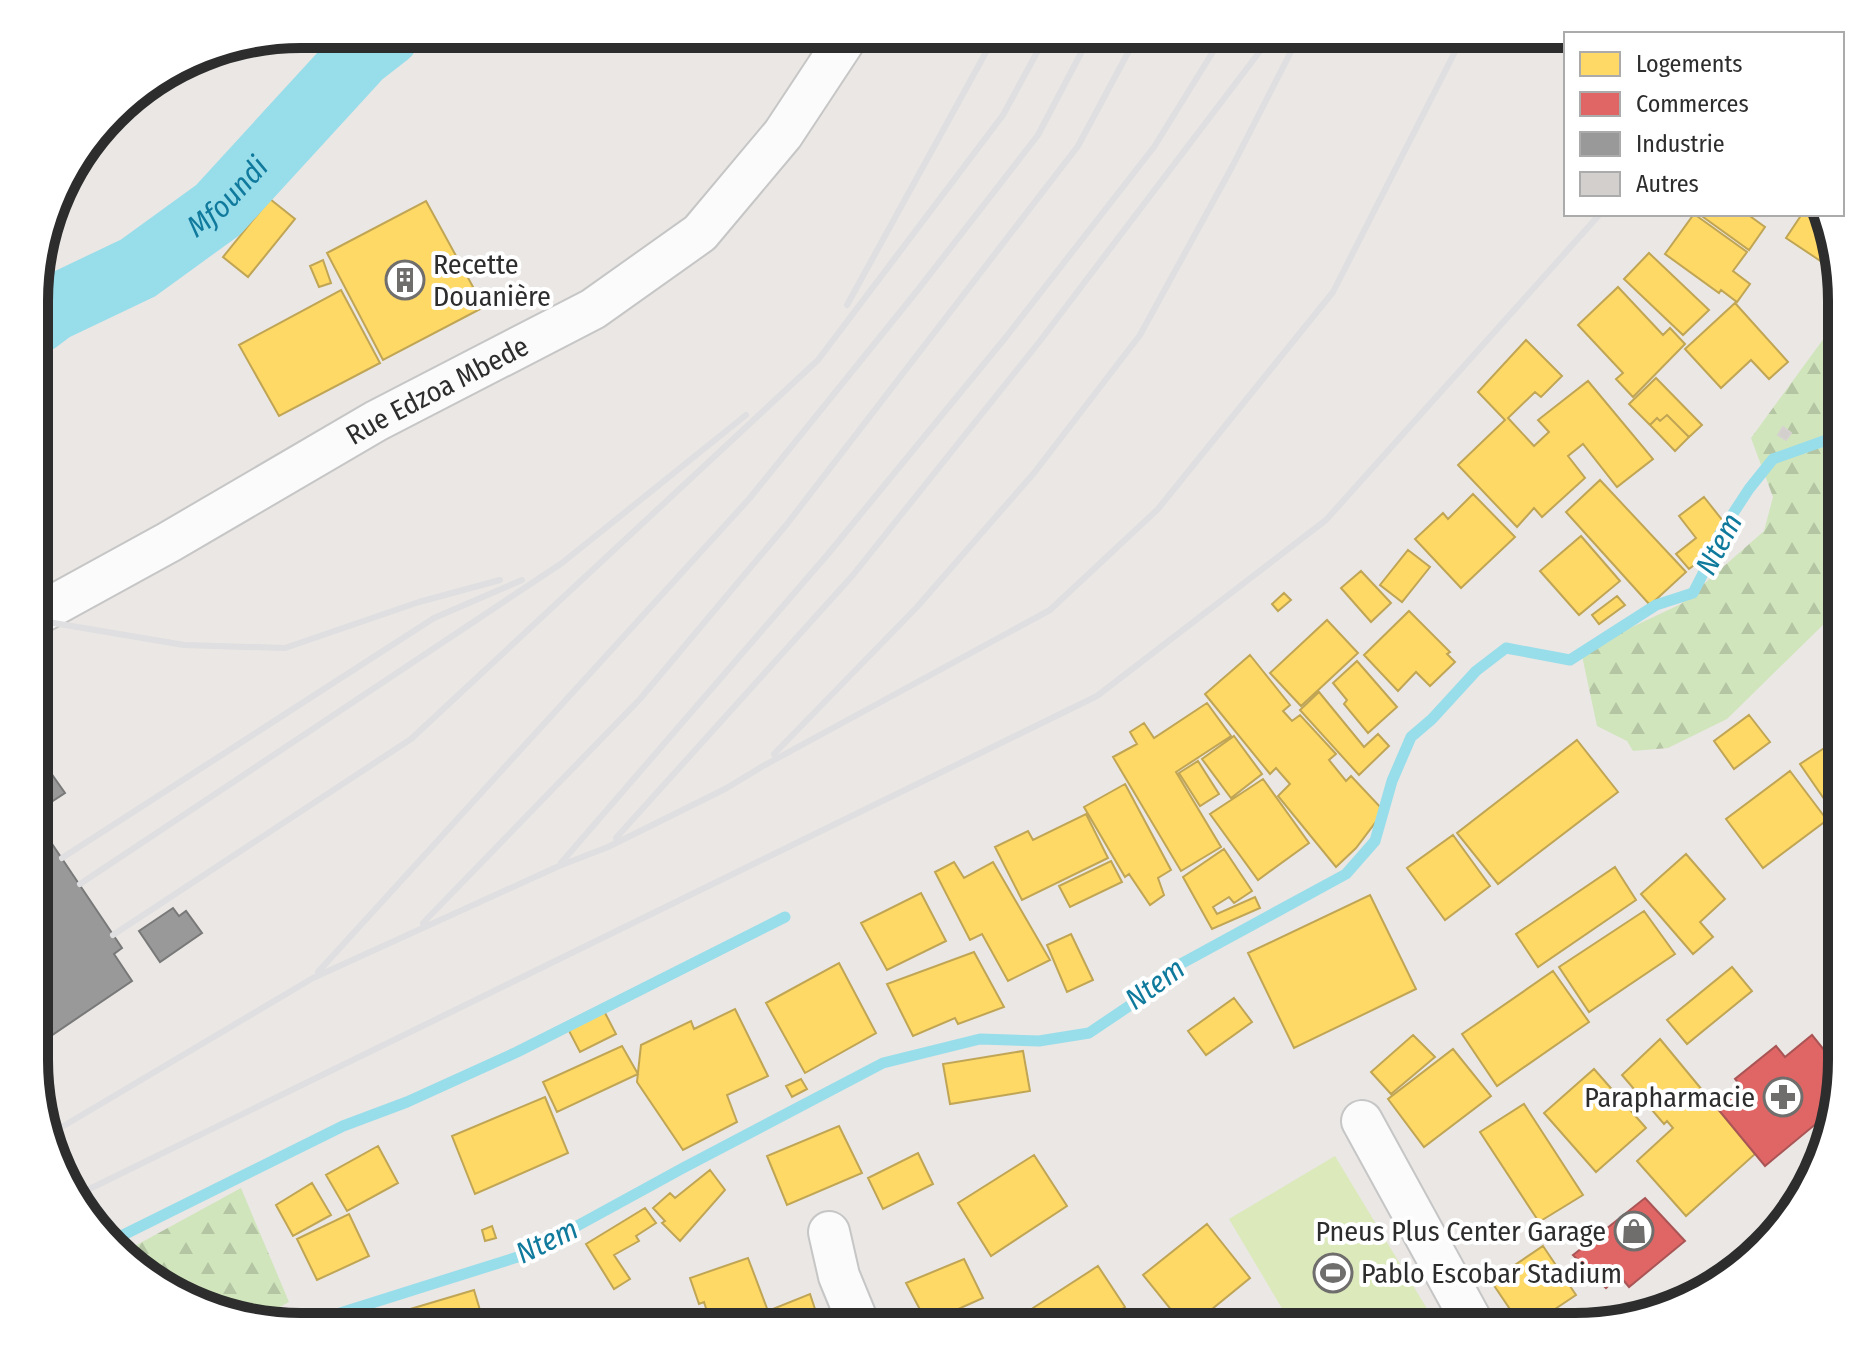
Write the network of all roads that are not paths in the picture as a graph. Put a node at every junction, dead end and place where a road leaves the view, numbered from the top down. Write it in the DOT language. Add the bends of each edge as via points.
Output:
graph roads {
  1 [pos="839,49"];
  2 [pos="48,608"];
  3 [pos="1362,1121"];
  4 [pos="829,1232"];
  5 [pos="854,1312"];
  6 [pos="1467,1313"];
  1 -- 2 [label="street, Rue Edzoa Mbede" via="783,134 700,233 605,301 376,421"];
  3 -- 6 [label="street"];
  4 -- 5 [label="street"];
}
